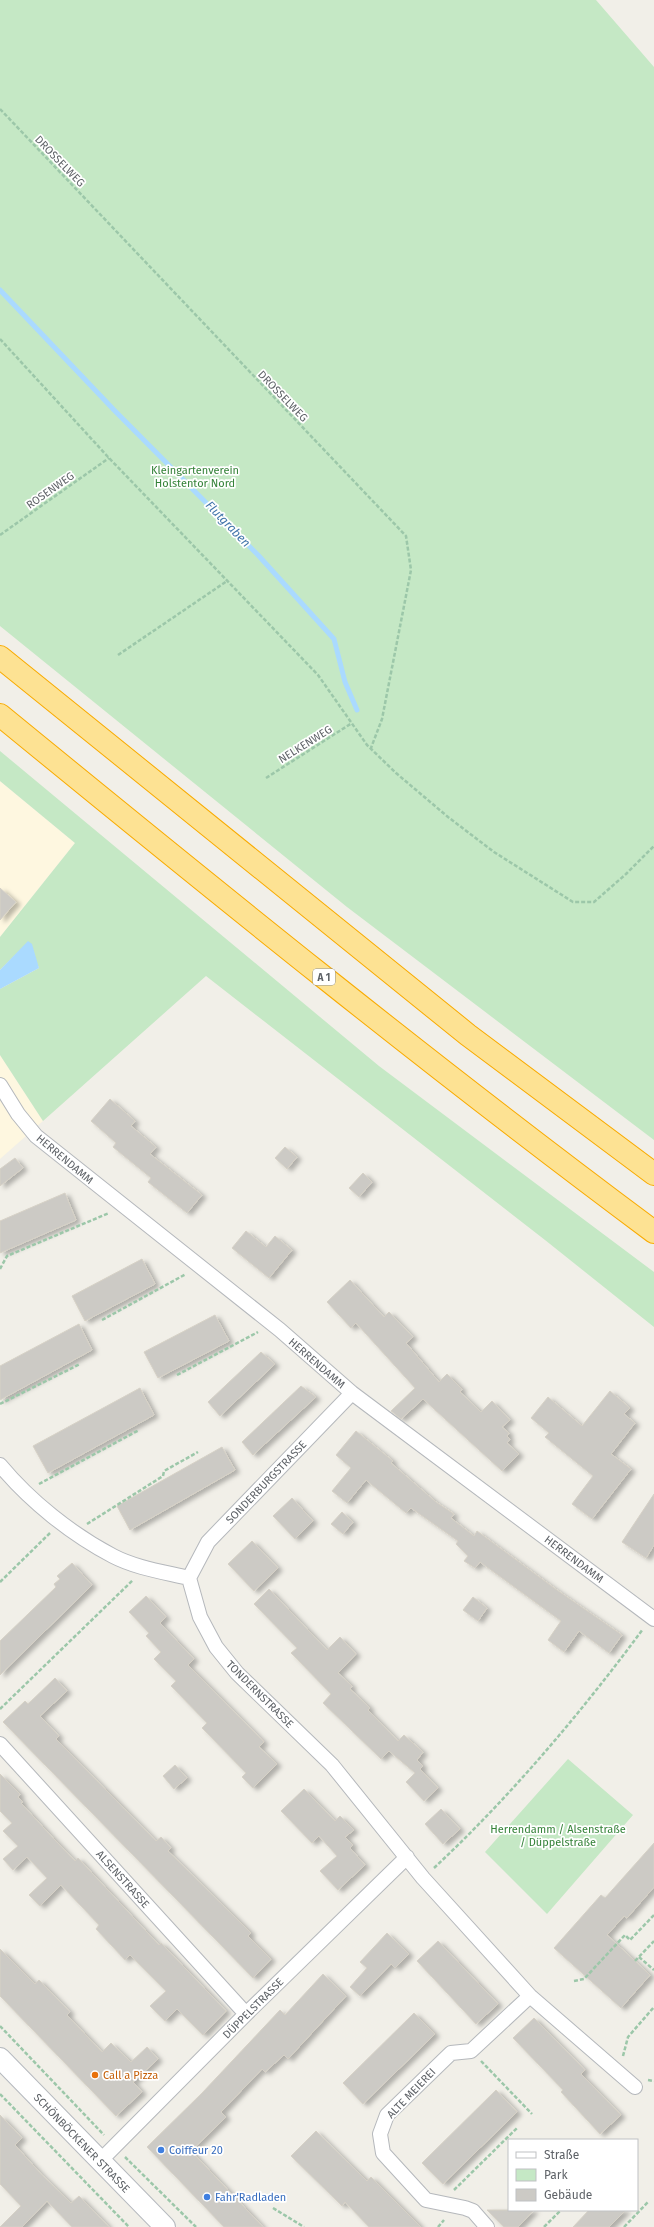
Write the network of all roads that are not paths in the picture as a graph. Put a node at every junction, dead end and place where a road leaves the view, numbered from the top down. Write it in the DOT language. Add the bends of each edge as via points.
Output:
graph roads {
  1 [pos="0,657"];
  2 [pos="0,715"];
  3 [pos="0,1085"];
  4 [pos="654,1174"];
  5 [pos="654,1232"];
  6 [pos="352,1394"];
  7 [pos="0,1465"];
  8 [pos="189,1578"];
  9 [pos="653,1618"];
  10 [pos="0,1744"];
  11 [pos="407,1857"];
  12 [pos="530,1996"];
  13 [pos="246,2014"];
  14 [pos="0,2058"];
  15 [pos="635,2087"];
  16 [pos="100,2161"];
  17 [pos="165,2227"];
  18 [pos="488,2227"];
  1 -- 4 [label="highway" via="468,1035"];
  2 -- 5 [label="highway, A 1" via="211,887 517,1130"];
  3 -- 6 [label="street, HERRENDAMM" via="18,1114 36,1136 272,1324"];
  6 -- 8 [label="street, SONDERBURGSTRASSE" via="208,1542"];
  6 -- 9 [label="street, HERRENDAMM"];
  7 -- 8 [label="street" via="25,1491 74,1532 114,1557 145,1568"];
  8 -- 11 [label="street, TONDERNSTRASSE" via="200,1617 216,1647 237,1673 332,1765"];
  10 -- 13 [label="street, ALSENSTRASSE"];
  11 -- 12 [label="street"];
  11 -- 13 [label="street, DÜPPELSTRASSE"];
  12 -- 15 [label="street"];
  12 -- 18 [label="street, ALTE MEIEREI" via="471,2051 450,2053 387,2115 380,2134 383,2153 426,2200 459,2205 473,2211"];
  13 -- 16 [label="street, DÜPPELSTRASSE"];
  14 -- 16 [label="main road, SCHÖNBÖCKENER STRASSE"];
  16 -- 17 [label="main road, SCHÖNBÖCKENER STRASSE"];
}
